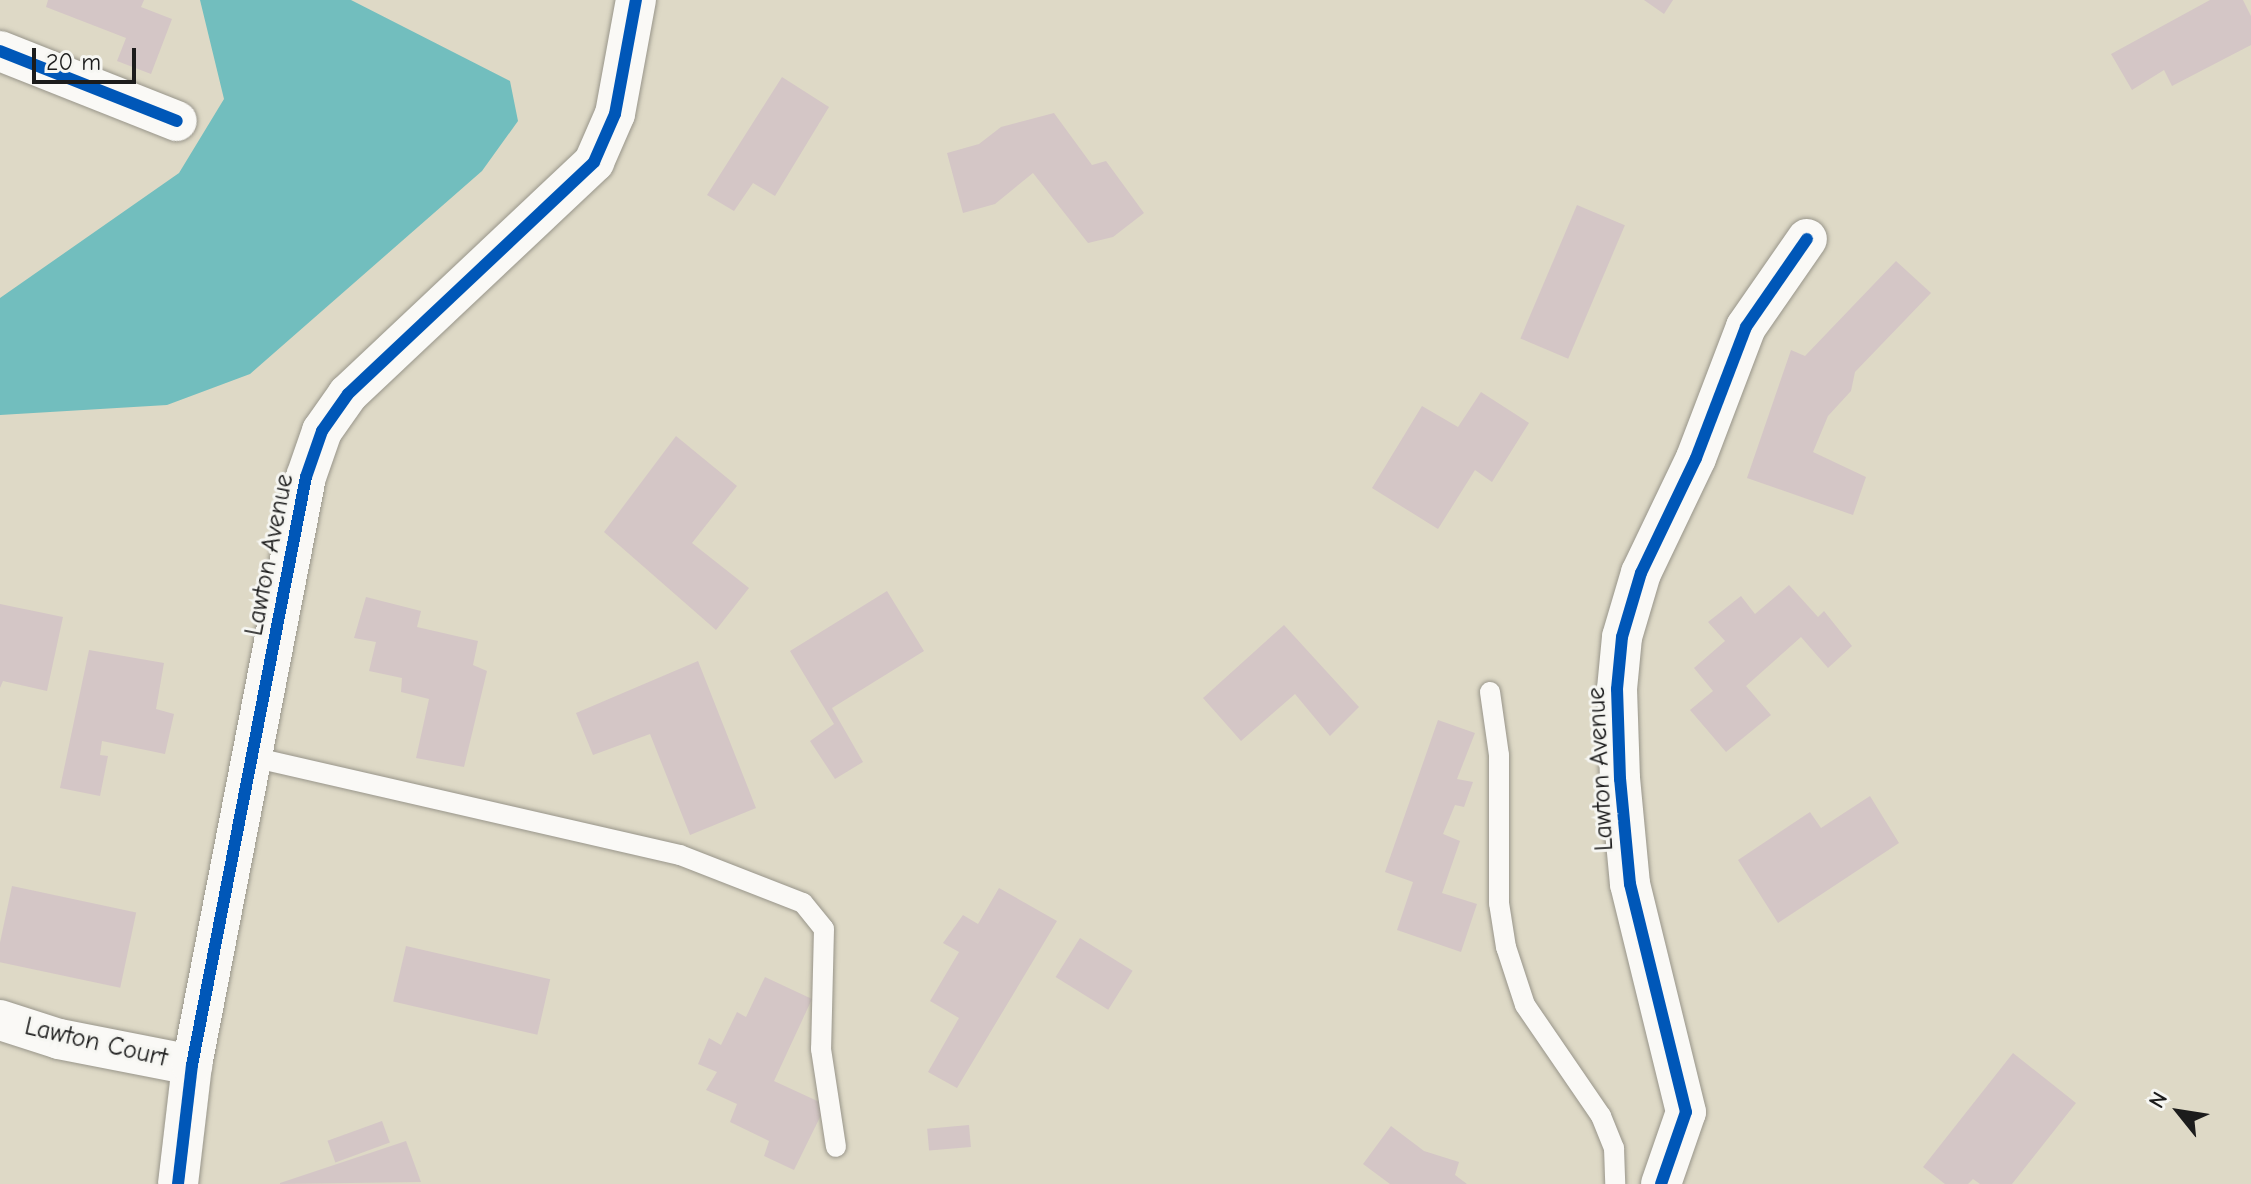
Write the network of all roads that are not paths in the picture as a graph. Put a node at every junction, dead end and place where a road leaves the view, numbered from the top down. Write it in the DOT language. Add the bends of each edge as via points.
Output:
graph roads {
  1 [pos="636,0"];
  2 [pos="0,51"];
  3 [pos="177,121"];
  4 [pos="1807,239"];
  5 [pos="1490,692"];
  6 [pos="252,757"];
  7 [pos="0,1020"];
  8 [pos="192,1065"];
  9 [pos="836,1147"];
  10 [pos="178,1184"];
  11 [pos="1615,1184"];
  12 [pos="1661,1184"];
  1 -- 6 [label="street, Lawton Avenue" via="615,114 594,162 348,394 322,431 306,477"];
  2 -- 3 [label="street"];
  4 -- 12 [label="street, Lawton Avenue" via="1746,327 1696,458 1641,573 1622,637 1617,689 1630,884 1686,1112"];
  5 -- 11 [label="lane" via="1499,755 1499,903 1506,947 1525,1005 1601,1116 1614,1148"];
  6 -- 8 [label="street, Lawton Avenue"];
  6 -- 9 [label="lane" via="680,855 803,903 824,929 821,1049"];
  7 -- 8 [label="street, Lawton Court" via="59,1039"];
  8 -- 10 [label="street, Lawton Avenue"];
}
